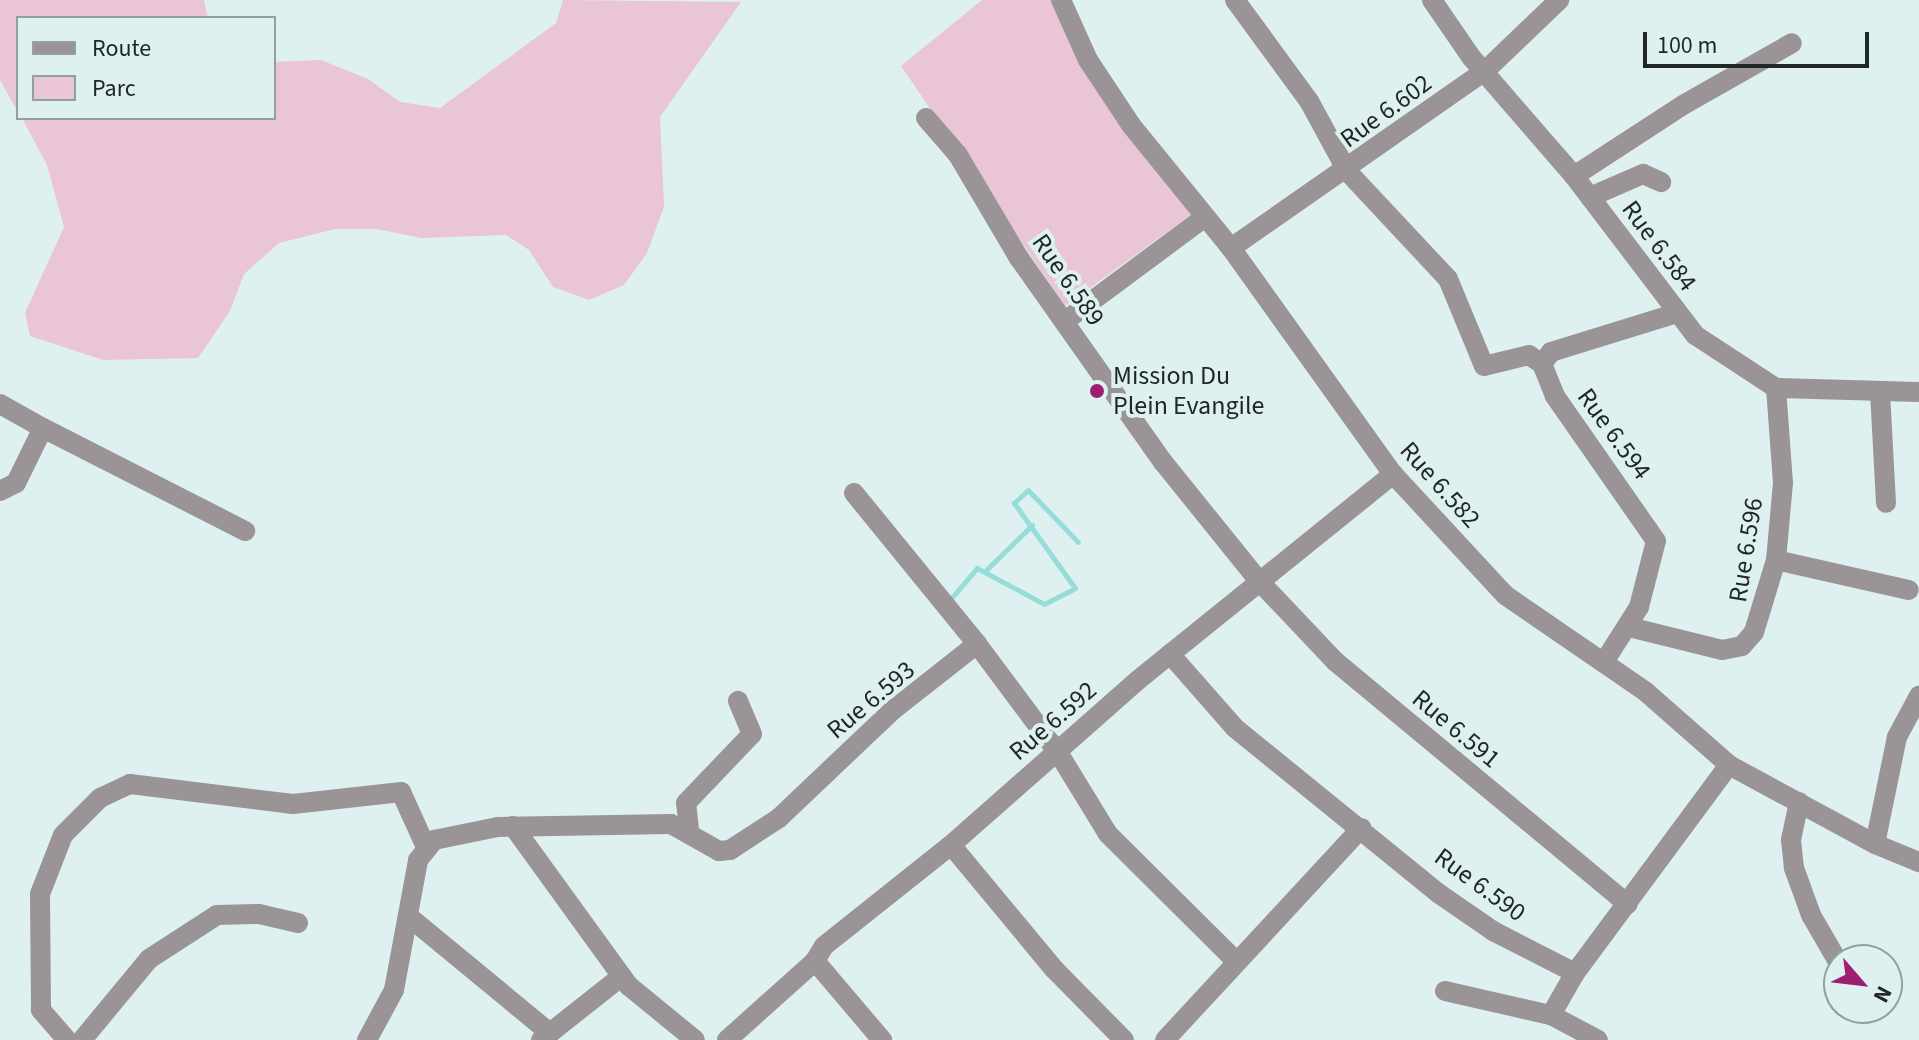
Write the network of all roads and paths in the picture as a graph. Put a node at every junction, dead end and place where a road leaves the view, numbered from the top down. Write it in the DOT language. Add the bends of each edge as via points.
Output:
graph roads {
  1 [pos="1061,0"];
  2 [pos="1235,0"];
  3 [pos="1432,0"];
  4 [pos="1559,0"];
  5 [pos="1792,43"];
  6 [pos="1485,71"];
  7 [pos="926,118"];
  8 [pos="1347,171"];
  9 [pos="1574,176"];
  10 [pos="1661,182"];
  11 [pos="1590,197"];
  12 [pos="1205,217"];
  13 [pos="1231,248"];
  14 [pos="1677,313"];
  15 [pos="1065,321"];
  16 [pos="1542,364"];
  17 [pos="1776,388"];
  18 [pos="1880,392"];
  19 [pos="1919,392"];
  20 [pos="0,404"];
  21 [pos="43,428"];
  22 [pos="1393,474"];
  23 [pos="0,491"];
  24 [pos="854,493"];
  25 [pos="1886,503"];
  26 [pos="245,531"];
  27 [pos="1776,560"];
  28 [pos="1260,582"];
  29 [pos="1909,590"];
  30 [pos="1629,627"];
  31 [pos="977,644"];
  32 [pos="1170,654"];
  33 [pos="1604,662"];
  34 [pos="1919,696"];
  35 [pos="738,701"];
  36 [pos="1059,754"];
  37 [pos="1729,765"];
  38 [pos="1799,802"];
  39 [pos="513,826"];
  40 [pos="1361,828"];
  41 [pos="689,830"];
  42 [pos="1875,844"];
  43 [pos="951,845"];
  44 [pos="426,847"];
  45 [pos="1919,862"];
  46 [pos="1628,904"];
  47 [pos="408,916"];
  48 [pos="298,923"];
  49 [pos="1828,944"];
  50 [pos="815,961"];
  51 [pos="1236,961"];
  52 [pos="1575,973"];
  53 [pos="622,976"];
  54 [pos="1445,991"];
  55 [pos="1551,1015"];
  56 [pos="546,1036"];
  57 [pos="67,1040"];
  58 [pos="82,1040"];
  59 [pos="367,1040"];
  60 [pos="695,1040"];
  61 [pos="727,1040"];
  62 [pos="882,1040"];
  63 [pos="1124,1040"];
  64 [pos="1165,1040"];
  65 [pos="1598,1040"];
  1 -- 12 [label="street, Rue 6.582" via="1088,60 1131,125"];
  2 -- 8 [label="street" via="1309,101"];
  3 -- 6 [label="street, Rue 6.584"];
  4 -- 6 [label="street, Rue 6.602"];
  5 -- 9 [label="street"];
  6 -- 8 [label="street, Rue 6.602"];
  6 -- 9 [label="street, Rue 6.584"];
  7 -- 15 [label="street, Rue 6.589" via="958,155 1019,258"];
  8 -- 13 [label="street, Rue 6.602"];
  8 -- 16 [label="street" via="1448,279 1484,366 1529,355"];
  9 -- 11 [label="street, Rue 6.584"];
  10 -- 11 [label="street" via="1643,174"];
  11 -- 14 [label="street, Rue 6.584"];
  12 -- 13 [label="street, Rue 6.582"];
  12 -- 15 [label="street"];
  13 -- 22 [label="street, Rue 6.582"];
  14 -- 16 [label="street" via="1551,352"];
  14 -- 17 [label="street, Rue 6.584" via="1695,335"];
  15 -- 28 [label="street, Rue 6.589" via="1163,462"];
  16 -- 30 [label="street, Rue 6.594" via="1555,396 1656,541 1650,580"];
  17 -- 18 [label="street"];
  17 -- 27 [label="street, Rue 6.596" via="1783,483"];
  18 -- 19 [label="street"];
  18 -- 25 [label="street"];
  20 -- 21 [label="street"];
  21 -- 23 [label="street" via="16,483"];
  21 -- 26 [label="street"];
  22 -- 28 [label="street, Rue 6.592"];
  22 -- 33 [label="street, Rue 6.582" via="1505,595"];
  24 -- 31 [label="street"];
  27 -- 29 [label="street"];
  27 -- 30 [label="street, Rue 6.596" via="1765,609 1742,646 1692,646"];
  28 -- 32 [label="street, Rue 6.592"];
  28 -- 46 [label="street, Rue 6.591" via="1336,662"];
  30 -- 33 [label="street, Rue 6.594"];
  31 -- 36 [label="street"];
  31 -- 41 [label="street, Rue 6.593" via="893,710 746,843 719,851"];
  32 -- 36 [label="street, Rue 6.592"];
  32 -- 40 [label="street, Rue 6.590" via="1235,728"];
  33 -- 37 [label="street, Rue 6.582"];
  34 -- 42 [label="street" via="1897,737"];
  35 -- 41 [label="street" via="752,734 686,803"];
  36 -- 43 [label="street, Rue 6.592"];
  36 -- 51 [label="street" via="1108,834"];
  37 -- 38 [label="street, Rue 6.582"];
  37 -- 46 [label="street"];
  38 -- 42 [label="street, Rue 6.582"];
  38 -- 49 [label="street" via="1791,840 1794,868"];
  39 -- 41 [label="street" via="671,824"];
  39 -- 44 [label="street" via="434,840"];
  39 -- 53 [label="street"];
  40 -- 51 [label="street" via="1253,950"];
  40 -- 52 [label="street, Rue 6.590" via="1472,918"];
  42 -- 45 [label="street, Rue 6.582"];
  43 -- 50 [label="street, Rue 6.592" via="824,946"];
  43 -- 63 [label="street" via="1054,969"];
  44 -- 47 [label="street" via="418,860"];
  44 -- 57 [label="street" via="401,792 293,804 130,784 100,798 63,835 40,894 41,1010"];
  46 -- 52 [label="street"];
  47 -- 56 [label="street"];
  47 -- 59 [label="street" via="394,990"];
  48 -- 58 [label="street" via="259,914 217,915 149,959"];
  50 -- 61 [label="street, Rue 6.592"];
  50 -- 62 [label="street"];
  51 -- 64 [label="street"];
  52 -- 55 [label="street"];
  53 -- 56 [label="street"];
  53 -- 60 [label="street"];
  54 -- 55 [label="street"];
  55 -- 65 [label="street"];
}
